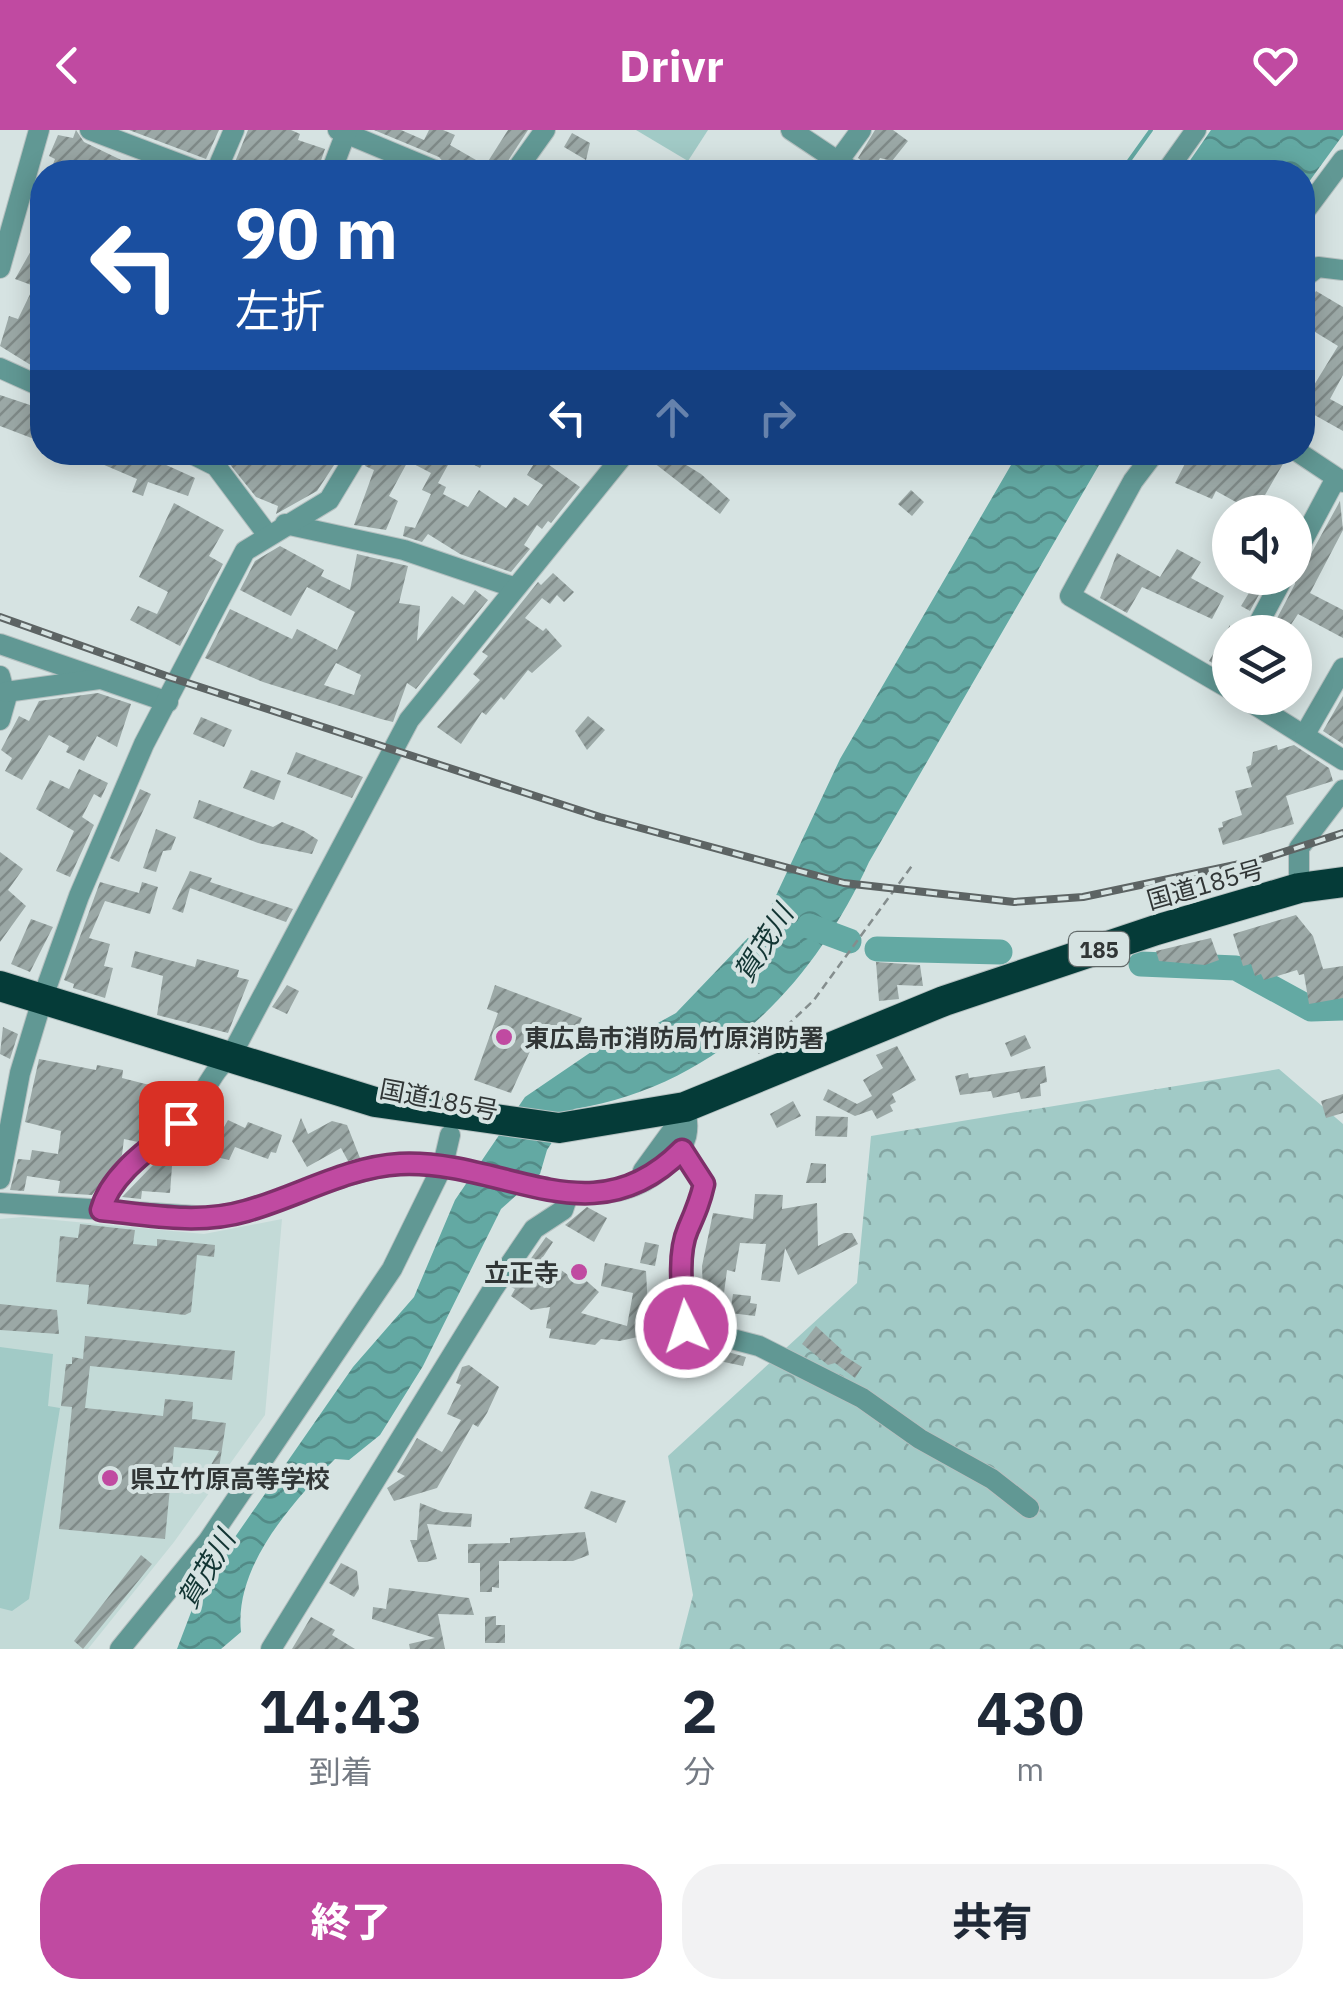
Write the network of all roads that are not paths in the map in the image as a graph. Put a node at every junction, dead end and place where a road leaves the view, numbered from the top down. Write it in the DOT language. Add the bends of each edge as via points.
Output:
graph roads {
  1 [pos="39,130"];
  2 [pos="90,130"];
  3 [pos="234,130"];
  4 [pos="545,130"];
  5 [pos="791,130"];
  6 [pos="861,130"];
  7 [pos="1196,130"];
  8 [pos="344,131"];
  9 [pos="30,160"];
  10 [pos="169,160"];
  11 [pos="221,160"];
  12 [pos="335,160"];
  13 [pos="411,160"];
  14 [pos="524,160"];
  15 [pos="829,160"];
  16 [pos="846,160"];
  17 [pos="1175,160"];
  18 [pos="1343,160"];
  19 [pos="30,162"];
  20 [pos="21,193"];
  21 [pos="30,196"];
  22 [pos="1315,198"];
  23 [pos="0,268"];
  24 [pos="1315,268"];
  25 [pos="1343,270"];
  26 [pos="0,368"];
  27 [pos="30,382"];
  28 [pos="1315,463"];
  29 [pos="224,465"];
  30 [pos="350,465"];
  31 [pos="615,465"];
  32 [pos="1145,465"];
  33 [pos="1340,480"];
  34 [pos="1312,527"];
  35 [pos="276,529"];
  36 [pos="513,587"];
  37 [pos="0,644"];
  38 [pos="1343,668"];
  39 [pos="1212,675"];
  40 [pos="106,678"];
  41 [pos="3,684"];
  42 [pos="168,702"];
  43 [pos="1273,715"];
  44 [pos="0,720"];
  45 [pos="1305,734"];
  46 [pos="1343,760"];
  47 [pos="1343,790"];
  48 [pos="1343,882"];
  49 [pos="1299,888"];
  50 [pos="0,986"];
  51 [pos="0,1005"];
  52 [pos="41,1006"];
  53 [pos="860,1034"];
  54 [pos="224,1061"];
  55 [pos="678,1121"];
  56 [pos="473,1132"];
  57 [pos="450,1167"];
  58 [pos="0,1179"];
  59 [pos="564,1192"];
  60 [pos="0,1203"];
  61 [pos="101,1210"];
  62 [pos="1029,1508"];
  63 [pos="120,1649"];
  64 [pos="271,1649"];
  1 -- 9 [label="street"];
  2 -- 10 [label="street"];
  3 -- 11 [label="street"];
  4 -- 14 [label="street"];
  5 -- 15 [label="street"];
  6 -- 16 [label="street"];
  7 -- 17 [label="street"];
  8 -- 12 [label="street"];
  8 -- 13 [label="street"];
  18 -- 22 [label="street"];
  19 -- 20 [label="street"];
  20 -- 21 [label="street"];
  20 -- 23 [label="street"];
  24 -- 25 [label="street"];
  26 -- 27 [label="street"];
  28 -- 33 [label="street"];
  29 -- 35 [label="street"];
  30 -- 35 [label="street" via="330,500"];
  31 -- 36 [label="street"];
  32 -- 39 [label="street" via="1070,596"];
  33 -- 34 [label="street"];
  35 -- 36 [label="street" via="404,550"];
  35 -- 42 [label="street" via="245,551"];
  36 -- 54 [label="street" via="409,720"];
  37 -- 40 [label="street"];
  38 -- 45 [label="street"];
  40 -- 41 [label="street"];
  40 -- 42 [label="street"];
  41 -- 44 [label="street"];
  42 -- 52 [label="street" via="79,896"];
  43 -- 45 [label="street"];
  45 -- 46 [label="street"];
  47 -- 49 [label="street" via="1299,848"];
  48 -- 49 [label="highway, 国道185号 / 185"];
  49 -- 53 [label="highway, 国道185号 / 185" via="1156,930"];
  50 -- 52 [label="highway, 国道185号 / 185"];
  51 -- 52 [label="highway, 国道185号 / 185"];
  52 -- 54 [label="highway, 国道185号 / 185"];
  52 -- 58 [label="street"];
  53 -- 55 [label="highway, 国道185号 / 185"];
  53 -- 55 [label="highway, 国道185号 / 185" via="742,1102"];
  54 -- 56 [label="highway, 国道185号 / 185"];
  54 -- 56 [label="highway, 国道185号 / 185" via="340,1110"];
  54 -- 61 [label="street" via="200,1099 114,1183"];
  55 -- 56 [label="highway, 国道185号 / 185"];
  55 -- 56 [label="highway, 国道185号 / 185" via="638,1135 544,1145"];
  55 -- 59 [label="street" via="639,1174"];
  55 -- 62 [label="street" via="704,1184 698,1215 686,1232 686,1327 758,1346 862,1398"];
  56 -- 57 [label="street"];
  57 -- 59 [label="street"];
  57 -- 61 [label="street" via="381,1168 212,1217"];
  57 -- 63 [label="street" via="392,1269 208,1541"];
  59 -- 64 [label="street" via="563,1210 534,1230 493,1289"];
  60 -- 61 [label="street"];
}
